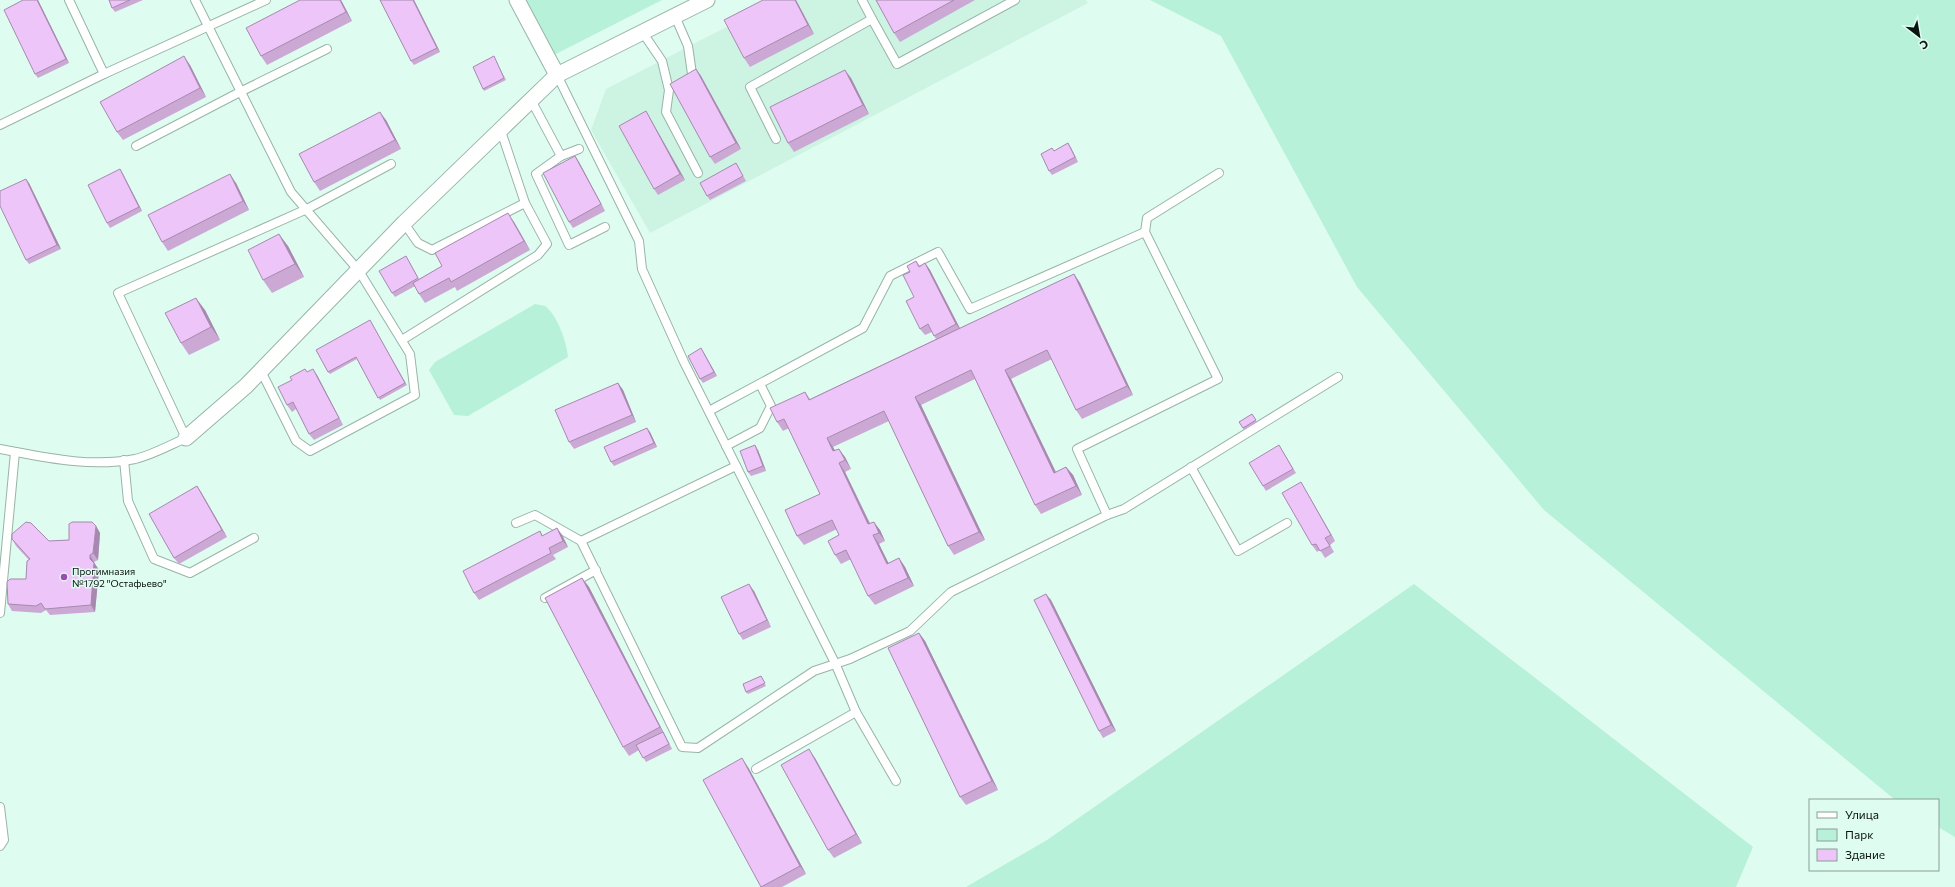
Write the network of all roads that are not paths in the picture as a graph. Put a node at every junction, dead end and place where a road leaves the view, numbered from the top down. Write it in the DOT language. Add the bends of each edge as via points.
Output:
graph roads {
  1 [pos="68,0"];
  2 [pos="195,0"];
  3 [pos="266,0"];
  4 [pos="517,0"];
  5 [pos="707,0"];
  6 [pos="862,0"];
  7 [pos="1015,0"];
  8 [pos="675,16"];
  9 [pos="872,19"];
  10 [pos="209,27"];
  11 [pos="643,33"];
  12 [pos="327,49"];
  13 [pos="104,74"];
  14 [pos="692,74"];
  15 [pos="557,75"];
  16 [pos="240,92"];
  17 [pos="531,100"];
  18 [pos="0,125"];
  19 [pos="501,131"];
  20 [pos="776,139"];
  21 [pos="136,146"];
  22 [pos="579,149"];
  23 [pos="561,156"];
  24 [pos="391,164"];
  25 [pos="698,173"];
  26 [pos="1219,174"];
  27 [pos="525,203"];
  28 [pos="307,209"];
  29 [pos="404,223"];
  30 [pos="605,227"];
  31 [pos="1145,232"];
  32 [pos="359,271"];
  33 [pos="402,340"];
  34 [pos="261,371"];
  35 [pos="1338,377"];
  36 [pos="760,384"];
  37 [pos="709,411"];
  38 [pos="186,438"];
  39 [pos="726,446"];
  40 [pos="0,449"];
  41 [pos="15,452"];
  42 [pos="124,460"];
  43 [pos="736,466"];
  44 [pos="1191,467"];
  45 [pos="1107,515"];
  46 [pos="516,523"];
  47 [pos="1287,523"];
  48 [pos="254,538"];
  49 [pos="582,542"];
  50 [pos="596,570"];
  51 [pos="545,598"];
  52 [pos="0,613"];
  53 [pos="835,663"];
  54 [pos="856,712"];
  55 [pos="756,769"];
  56 [pos="896,781"];
  57 [pos="0,807"];
  58 [pos="0,846"];
  1 -- 13 [label="lane"];
  2 -- 10 [label="lane"];
  3 -- 10 [label="lane"];
  4 -- 15 [label="street"];
  5 -- 8 [label="street"];
  6 -- 9 [label="lane"];
  7 -- 9 [label="lane" via="897,64"];
  8 -- 11 [label="street"];
  8 -- 14 [label="lane" via="688,46"];
  9 -- 20 [label="lane" via="750,87"];
  10 -- 13 [label="lane"];
  10 -- 16 [label="lane"];
  11 -- 15 [label="street"];
  11 -- 25 [label="lane" via="662,61 669,90 666,112"];
  12 -- 16 [label="lane"];
  13 -- 18 [label="lane"];
  15 -- 17 [label="street"];
  15 -- 37 [label="lane" via="639,241 642,269"];
  16 -- 21 [label="lane"];
  16 -- 28 [label="lane" via="291,192"];
  17 -- 19 [label="street"];
  17 -- 23 [label="lane"];
  19 -- 27 [label="lane"];
  19 -- 29 [label="street"];
  22 -- 23 [label="lane"];
  23 -- 30 [label="lane" via="536,174 569,245"];
  24 -- 28 [label="lane"];
  26 -- 31 [label="lane" via="1147,218"];
  27 -- 29 [label="lane" via="432,250 418,243"];
  27 -- 33 [label="lane" via="547,244 538,255"];
  28 -- 32 [label="lane"];
  28 -- 38 [label="lane" via="118,293"];
  29 -- 32 [label="street"];
  31 -- 36 [label="lane" via="970,309 938,252 890,276 863,328"];
  31 -- 45 [label="lane" via="1218,380 1077,449"];
  32 -- 33 [label="lane"];
  32 -- 34 [label="street"];
  33 -- 34 [label="lane" via="410,354 415,395 310,451 296,441"];
  34 -- 38 [label="street"];
  35 -- 44 [label="lane"];
  36 -- 37 [label="lane"];
  36 -- 39 [label="lane" via="771,406 760,428"];
  37 -- 39 [label="lane"];
  38 -- 42 [label="lane" via="135,459"];
  39 -- 43 [label="lane"];
  40 -- 41 [label="lane"];
  41 -- 42 [label="lane" via="71,462"];
  41 -- 52 [label="lane"];
  42 -- 48 [label="lane" via="128,501 154,559 190,573"];
  43 -- 49 [label="lane"];
  43 -- 53 [label="lane"];
  44 -- 45 [label="lane" via="1124,509"];
  44 -- 47 [label="lane" via="1238,551"];
  45 -- 53 [label="lane" via="951,592 910,631 850,659"];
  46 -- 49 [label="lane" via="536,515"];
  49 -- 50 [label="lane"];
  50 -- 51 [label="lane"];
  50 -- 53 [label="lane" via="682,747 698,748 814,671"];
  53 -- 54 [label="lane"];
  54 -- 55 [label="lane"];
  54 -- 56 [label="lane"];
  57 -- 58 [label="lane" via="4,840"];
}
